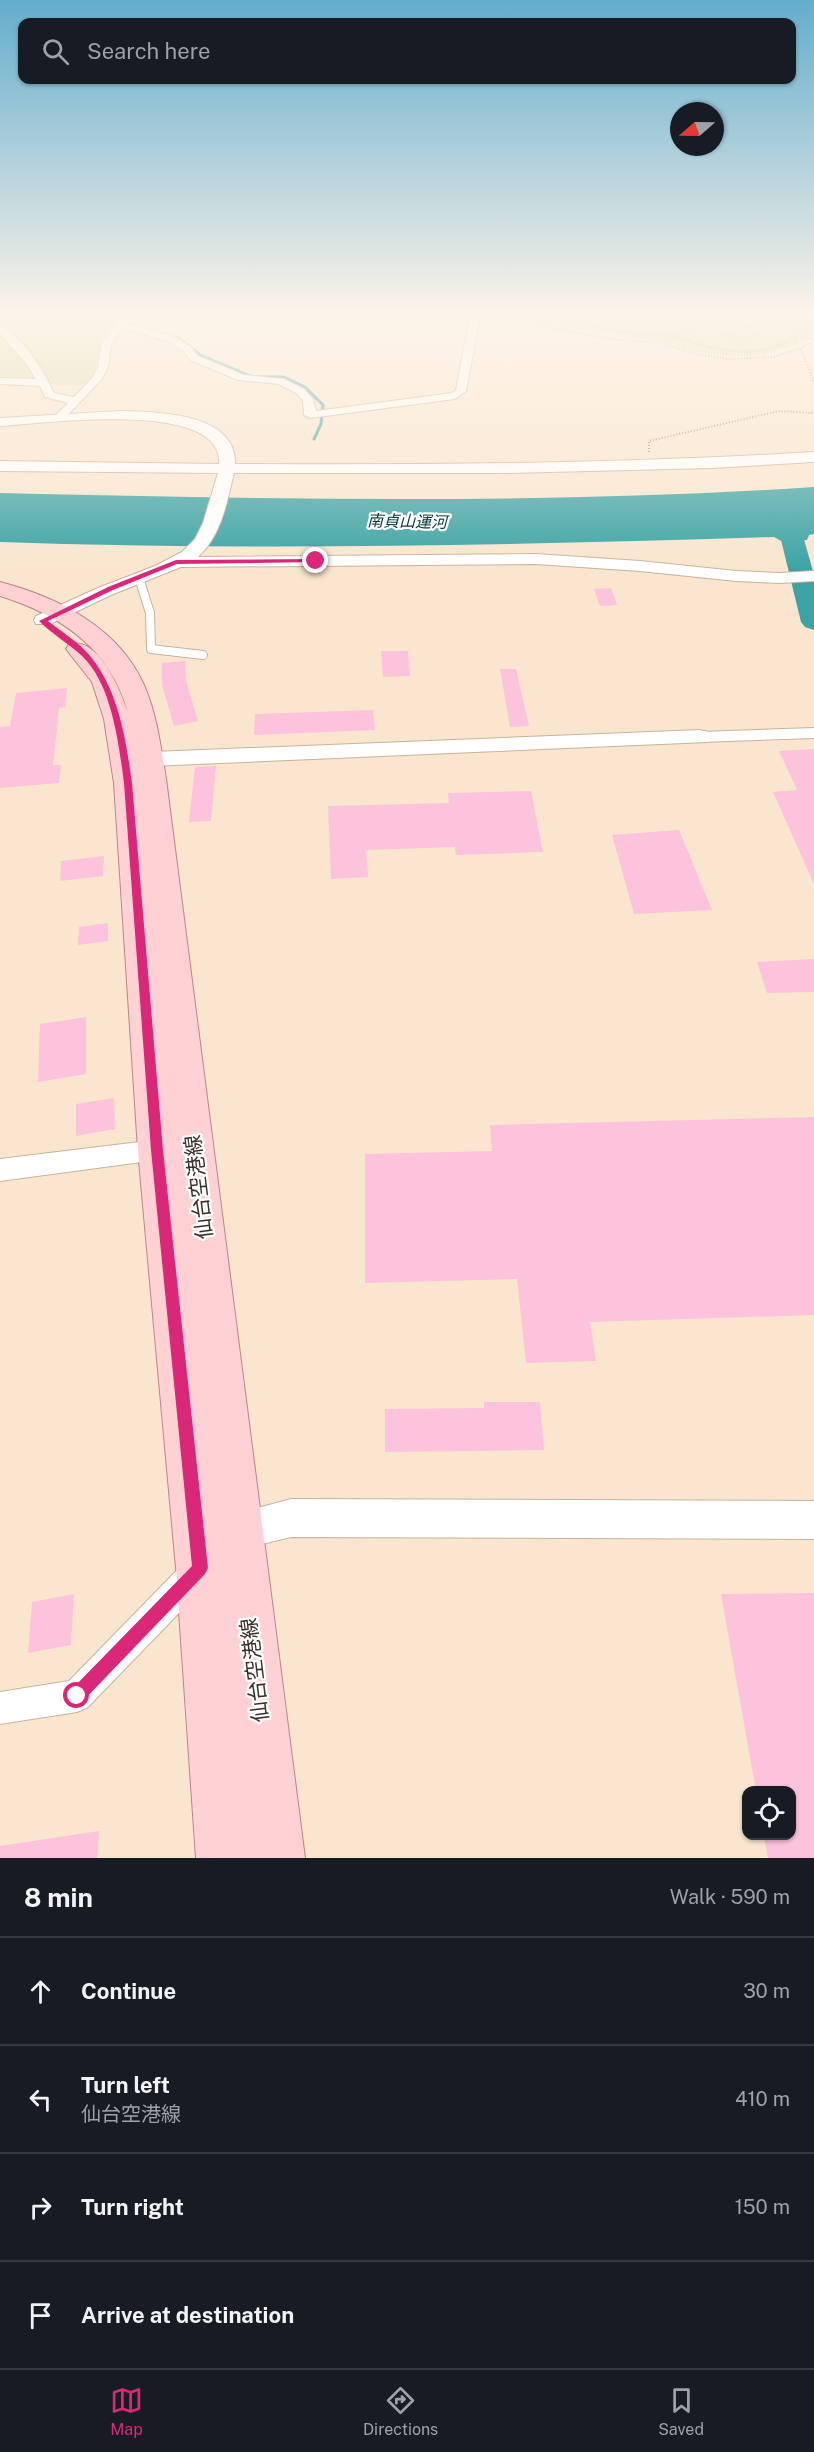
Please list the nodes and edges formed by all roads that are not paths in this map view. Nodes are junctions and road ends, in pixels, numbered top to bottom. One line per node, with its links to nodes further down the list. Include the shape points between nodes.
1 (60, 399): 4 (street)
2 (308, 399): 3 (street, via 310,415)
3 (434, 399)
4 (74, 400): 5 (street)
5 (58, 419): 6 (street); 9 (street, via 144,416 187,421 217,435 227,452)
6 (0, 422)
7 (814, 457): 9 (street, via 574,469)
8 (0, 466): 9 (street)
9 (227, 467): 10 (street, via 210,526 202,541)
10 (182, 559): 11 (street, via 536,559 780,578); 12 (street)
11 (814, 576)
12 (139, 579): 15 (street); 16 (lane, via 149,601 152,649)
13 (0, 589): 15 (main road, 仙台空港線, via 35,601)
14 (0, 603): 15 (main road, 仙台空港線)
15 (51, 617): 19 (main road, 仙台空港線, via 104,681)
16 (203, 655)
17 (814, 733): 18 (street)
18 (700, 737): 19 (street)
19 (137, 759): 20 (main road, 仙台空港線)
20 (175, 1147): 21 (street); 23 (main road, 仙台空港線); 24 (main road, 仙台空港線)
21 (0, 1170)
22 (814, 1520): 23 (street, via 291,1518)
23 (239, 1532): 24 (street); 27 (main road, 仙台空港線)
24 (200, 1568): 25 (street, via 77,1696); 26 (main road, 仙台空港線)
25 (0, 1708)
26 (224, 1858)
27 (277, 1858)

